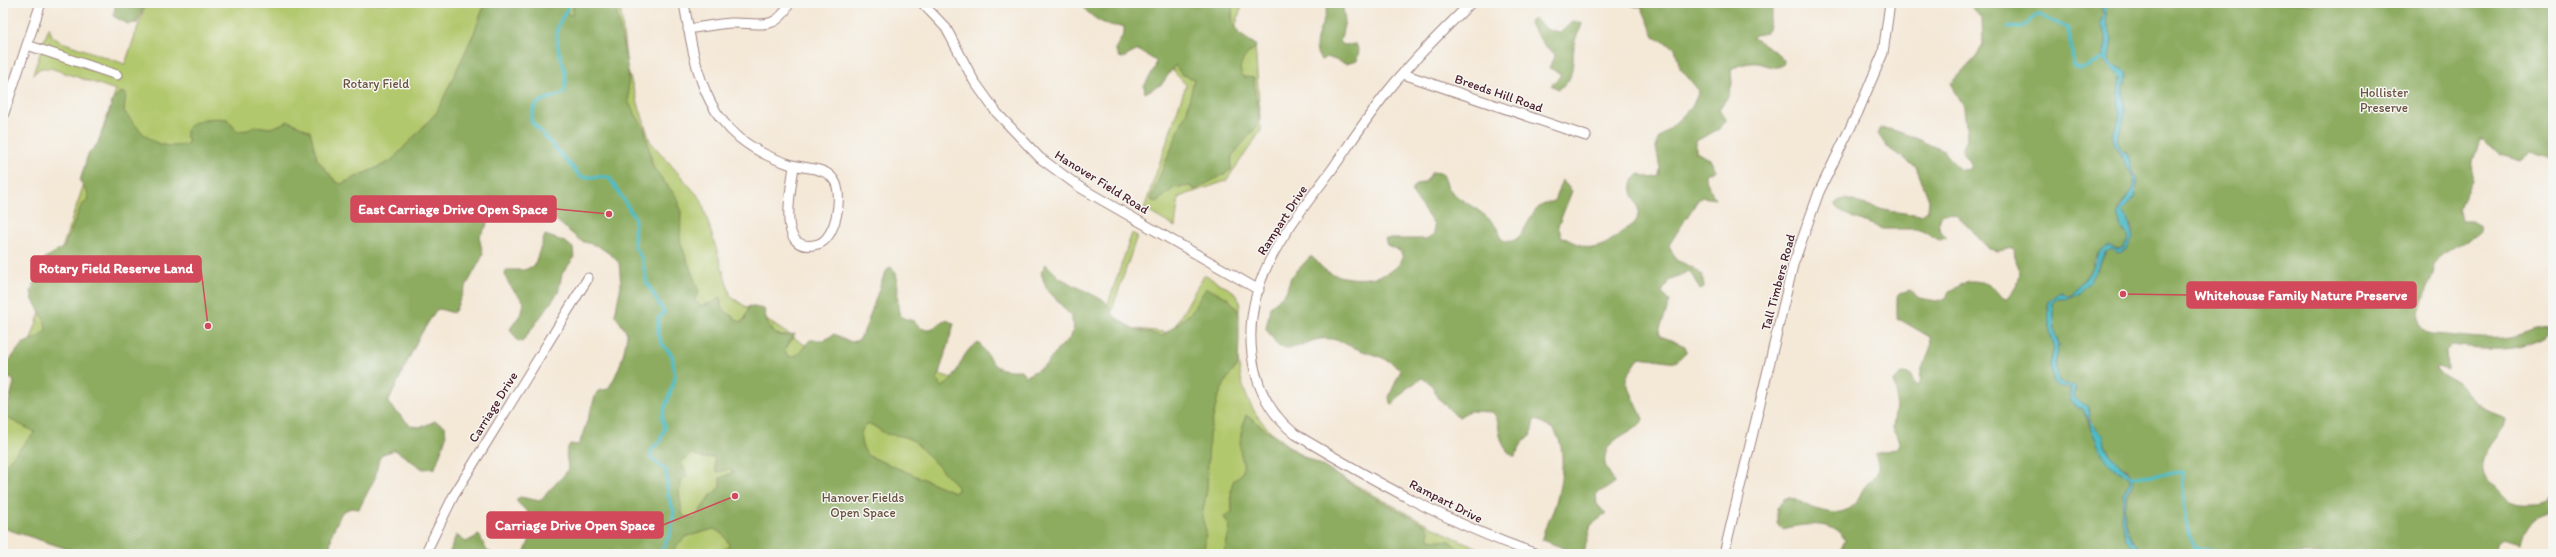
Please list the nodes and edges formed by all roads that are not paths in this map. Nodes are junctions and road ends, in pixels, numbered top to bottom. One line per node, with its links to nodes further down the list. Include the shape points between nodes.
1 (41, 3): 8 (street)
2 (684, 3): 7 (street)
3 (789, 3): 7 (street, via 780,16 768,24 730,24)
4 (922, 3): 15 (street, Hanover Field Road, via 946,28 974,81 997,113 1040,158 1081,188)
5 (1471, 3): 9 (street, Rampart Drive)
6 (1890, 3): 18 (street, Tall Timbers Road, via 1883,53 1819,192 1793,265)
7 (688, 29): 13 (street, via 698,78 713,108 724,123 764,154)
8 (27, 45): 10 (street); 11 (street)
9 (1403, 74): 12 (street, Breeds Hill Road); 15 (street, Rampart Drive, via 1288,230 1267,267)
10 (117, 75)
11 (3, 116)
12 (1586, 136)
13 (794, 166): 13 (street, via 824,171 837,186 833,231 826,241 816,245 796,240 788,228)
14 (588, 278): 16 (street, Carriage Drive, via 454,495)
15 (1259, 290): 17 (street, Rampart Drive, via 1250,341 1253,366 1264,396 1287,427 1317,447 1456,522)
16 (425, 554)
17 (1537, 554)
18 (1724, 554)

